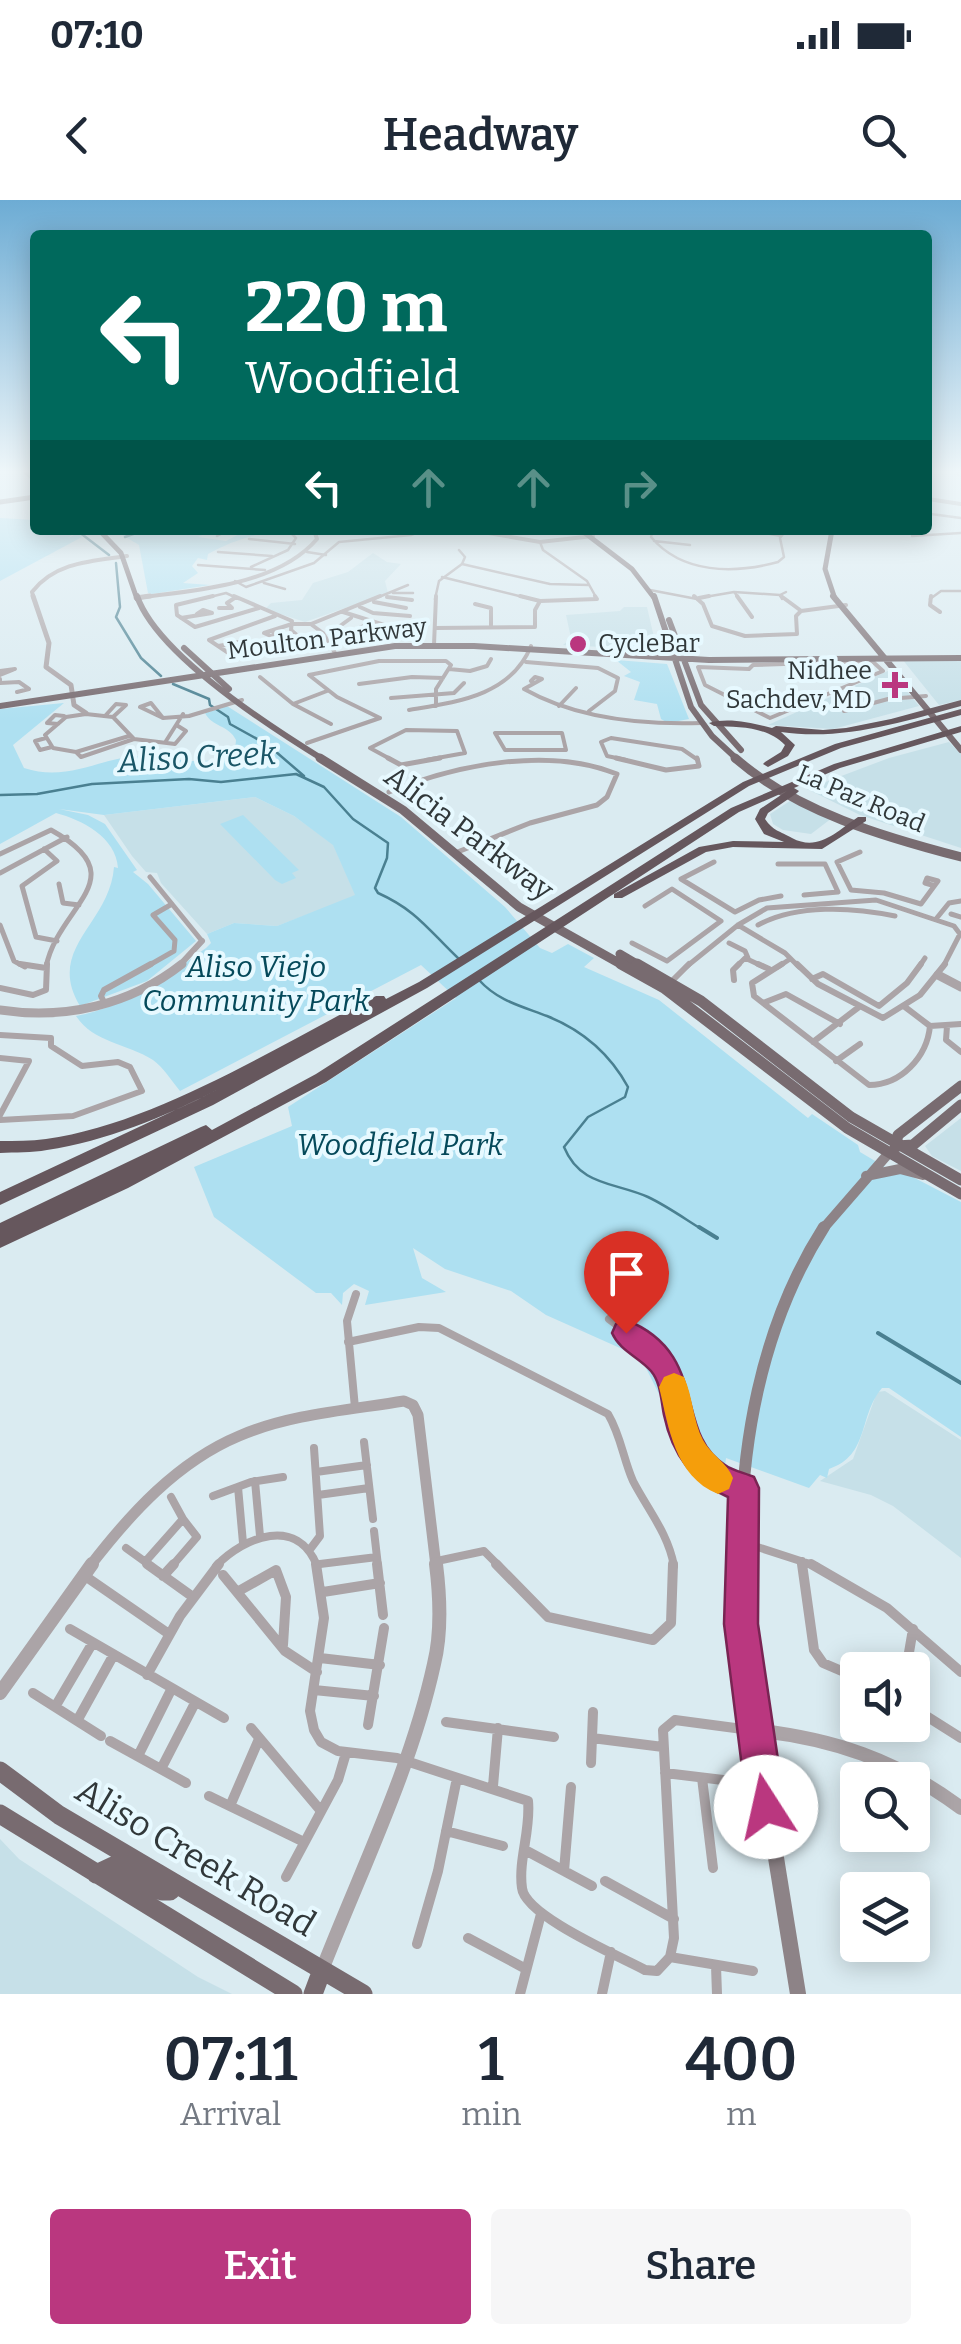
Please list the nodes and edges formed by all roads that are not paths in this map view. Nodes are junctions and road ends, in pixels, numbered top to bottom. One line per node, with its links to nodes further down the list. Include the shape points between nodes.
1 (256, 555): 11 (street)
2 (302, 555): 17 (street)
3 (327, 555): 21 (street)
4 (464, 555): 13 (street)
5 (550, 555): 22 (street)
6 (612, 555): 27 (main road, La Paz Road)
7 (677, 555): 8 (street, via 695,565 772,564)
8 (784, 555)
9 (834, 555): 40 (main road, via 832,574)
10 (132, 556): 34 (main road, Alicia Parkway); 91 (street, via 64,569 33,590 49,642 46,667 66,680)
11 (274, 556): 15 (street)
12 (505, 562): 16 (street)
13 (462, 564): 16 (street); 18 (street)
14 (198, 565): 15 (street)
15 (251, 567): 17 (street)
16 (493, 568): 22 (street, via 550,584)
17 (265, 570): 20 (street)
18 (442, 577): 37 (street); 60 (street)
19 (140, 578): 34 (main road, Alicia Parkway)
20 (235, 581): 21 (street, via 246,587); 25 (street)
21 (263, 583): 24 (street)
22 (590, 585): 37 (street, via 596,600)
23 (408, 586): 26 (street)
24 (285, 589)
25 (200, 590): 32 (street); 34 (street)
26 (394, 590): 30 (street); 31 (street)
27 (653, 590): 35 (street); 72 (main road, La Paz Road)
28 (961, 591): 47 (street, via 930,596)
29 (734, 592): 35 (street); 45 (street, via 783,593 784,602); 53 (street)
30 (413, 594)
31 (386, 596): 36 (street); 38 (street)
32 (206, 597): 33 (street); 51 (street, via 176,605)
33 (237, 597): 42 (street, via 228,603 232,608); 43 (street)
34 (140, 598): 79 (main road, Alicia Parkway, via 152,628)
35 (698, 598): 63 (street, via 709,624)
36 (412, 600)
37 (540, 600): 58 (street, via 535,627)
38 (373, 602): 41 (street); 44 (street)
39 (475, 604): 58 (street, via 491,608)
40 (843, 605): 45 (street); 70 (main road)
41 (358, 606): 46 (street); 50 (street)
42 (218, 608)
43 (258, 608): 49 (street); 51 (street, via 229,620 188,625)
44 (406, 608)
45 (801, 611): 63 (street, via 797,634)
46 (342, 612): 52 (street); 56 (street)
47 (940, 612)
48 (197, 614): 51 (street)
49 (276, 616): 55 (street); 67 (street, via 210,638)
50 (410, 616)
51 (180, 618)
52 (352, 618): 54 (street); 57 (street)
53 (752, 618)
54 (372, 622): 59 (street); 62 (street)
55 (292, 624): 56 (street); 61 (street); 67 (street, via 306,645 228,652)
56 (311, 624): 69 (street)
57 (340, 626)
58 (491, 626): 60 (street)
59 (363, 628)
60 (436, 628): 66 (street)
61 (274, 630)
62 (406, 630)
63 (724, 632): 64 (street)
64 (716, 636)
65 (230, 643): 67 (street)
66 (435, 643): 68 (main road, Moulton Parkway); 69 (main road, Moulton Parkway)
67 (216, 646)
68 (530, 648): 72 (main road, Moulton Parkway); 72 (main road, Moulton Parkway); 75 (street)
69 (334, 651): 79 (main road, Moulton Parkway)
70 (885, 653): 71 (main road, Moulton Parkway); 74 (main road, Moulton Parkway); 76 (main road, Moulton Parkway); 92 (main road)
71 (961, 656)
72 (677, 657): 76 (main road, Moulton Parkway); 80 (main road, La Paz Road); 111 (main road, La Paz Road, via 685,694)
73 (490, 658): 78 (street, via 478,670)
74 (834, 659): 76 (main road, Moulton Parkway); 77 (street, via 874,662 882,672 769,718 705,685)
75 (526, 662): 97 (street, via 478,698); 102 (street, via 607,670 620,679 616,692)
76 (745, 662): 77 (street)
77 (699, 668): 80 (street)
78 (449, 669): 83 (street); 88 (street, via 449,662 379,661 309,675)
79 (208, 671): 91 (main road, Moulton Parkway); 94 (main road, Alicia Parkway)
80 (687, 671): 111 (main road, La Paz Road)
81 (0, 677): 89 (street, via 22,685)
82 (260, 677): 96 (street)
83 (443, 678): 86 (street); 90 (street)
84 (531, 682): 98 (street, via 524,689)
85 (464, 683): 90 (street, via 454,693)
86 (359, 684)
87 (576, 688): 98 (street)
88 (328, 691): 96 (street); 118 (street, via 380,718)
89 (16, 693)
90 (434, 694): 93 (street); 97 (street)
91 (74, 697): 95 (main road, Moulton Parkway); 103 (street)
92 (923, 697): 101 (street); 115 (main road); 120 (main road)
93 (391, 698)
94 (238, 702): 104 (street); 118 (main road, Alicia Parkway)
95 (0, 704)
96 (293, 704): 113 (street)
97 (436, 706): 100 (street)
98 (558, 706): 102 (street)
99 (960, 707): 110 (highway)
100 (410, 710)
101 (844, 711)
102 (588, 712): 111 (street, via 656,726)
103 (86, 714): 105 (street); 106 (street)
104 (183, 714): 109 (street); 116 (street, via 178,726 186,730 176,744)
105 (105, 716): 107 (street); 107 (street, via 116,704 126,705)
106 (66, 717): 112 (street); 112 (street, via 47,722)
107 (114, 717): 116 (street)
108 (164, 718): 109 (street)
109 (172, 718): 114 (street)
110 (914, 720): 111 (highway, via 825,734); 124 (highway)
111 (708, 723): 124 (highway, via 781,735 790,748); 133 (main road, La Paz Road, via 756,771)
112 (58, 724): 117 (street)
113 (331, 724)
114 (163, 728)
115 (959, 736): 131 (highway, via 928,741)
116 (132, 737): 119 (street, via 76,752)
117 (47, 738): 119 (street); 119 (street, via 35,741 40,750)
118 (304, 744): 128 (main road, Alicia Parkway); 130 (main road, Alicia Parkway)
119 (52, 746)
120 (961, 750)
121 (523, 751): 121 (street, via 503,748 495,733 566,735 565,752); 125 (street)
122 (452, 757): 122 (street, via 398,765 370,746 406,730 454,730 466,751); 126 (street)
123 (625, 759): 123 (street, via 604,755 602,740 682,749 699,766 668,769); 127 (street)
124 (782, 761): 129 (highway); 129 (highway)
125 (522, 764): 126 (street); 127 (street)
126 (462, 769): 130 (street)
127 (616, 772): 136 (street, via 597,805)
128 (352, 777): 130 (main road); 132 (main road, Alicia Parkway)
129 (742, 782): 186 (highway)
130 (388, 792): 132 (main road); 136 (main road, Alicia Parkway)
131 (770, 799): 133 (highway, via 760,822 789,841 821,840); 146 (highway); 168 (highway, via 692,836)
132 (404, 810): 136 (main road, Alicia Parkway)
133 (856, 820): 139 (main road, La Paz Road); 146 (highway, via 822,846 703,849)
134 (67, 837): 135 (street); 138 (street, via 49,830); 156 (street, via 92,864)
135 (44, 849): 142 (street); 172 (street, via 56,862 22,886 36,937)
136 (458, 852): 188 (main road, Alicia Parkway, via 522,905)
137 (860, 852): 150 (street, via 837,862 852,890)
138 (0, 854)
139 (961, 854)
140 (714, 862): 151 (street, via 681,878 735,912)
141 (778, 864): 147 (street, via 824,864 838,892)
142 (0, 873)
143 (150, 877): 155 (street)
144 (59, 884): 156 (street, via 63,904)
145 (932, 885): 150 (street, via 924,904)
146 (628, 890): 168 (highway)
147 (821, 894): 148 (street); 154 (street)
148 (804, 895)
149 (781, 896): 151 (street)
150 (890, 899): 152 (street); 165 (street)
151 (760, 900): 159 (street)
152 (853, 900): 154 (street); 160 (street)
153 (961, 901): 161 (street, via 952,901)
154 (826, 902): 157 (street)
155 (172, 904): 173 (street); 194 (street, via 153,915 175,940 174,950 104,990)
156 (79, 905): 172 (street)
157 (791, 905): 159 (street); 162 (street)
158 (645, 906): 171 (street, via 672,889 720,917)
159 (767, 908): 166 (street)
160 (858, 910): 162 (street); 163 (street)
161 (950, 911): 164 (street); 165 (street)
162 (796, 914): 169 (street)
163 (895, 916)
164 (961, 917)
165 (938, 920): 170 (street)
166 (738, 924): 174 (street); 180 (street)
167 (0, 925): 181 (street, via 14,960)
168 (559, 925): 192 (highway)
169 (758, 925)
170 (959, 929): 176 (street)
171 (701, 935): 174 (street); 175 (street, via 668,961)
172 (57, 941): 181 (street)
173 (202, 941): 194 (street, via 148,985)
174 (713, 942): 188 (street)
175 (632, 943)
176 (959, 943): 183 (street)
177 (729, 944): 178 (street)
178 (748, 958): 182 (street); 184 (street, via 734,967)
179 (925, 958): 187 (street)
180 (792, 959): 182 (street); 185 (street)
181 (46, 968): 190 (street, via 46,990 33,995)
182 (770, 969): 193 (street, via 750,989)
183 (938, 975): 189 (street); 191 (street)
184 (734, 980)
185 (812, 980): 187 (street, via 823,974 877,1006); 196 (street)
186 (420, 983): 211 (highway, via 155,1112 74,1141); 217 (highway, via 208,1101)
187 (907, 983): 191 (street)
188 (668, 984): 212 (main road, Alicia Parkway, via 802,1095)
189 (961, 987)
190 (0, 988)
191 (923, 992): 195 (street)
192 (444, 1001): 218 (highway, via 247,1110); 219 (highway, via 237,1126)
193 (763, 1003): 198 (street, via 786,994); 203 (street)
194 (105, 1004): 197 (street, via 53,1015)
195 (904, 1006): 196 (street, via 883,1018); 200 (street)
196 (859, 1008): 198 (street)
197 (0, 1010)
198 (840, 1024): 203 (street)
199 (961, 1024): 201 (street)
200 (930, 1026): 201 (street); 207 (street, via 921,1057 884,1086)
201 (947, 1026): 205 (street, via 946,1040)
202 (0, 1035): 210 (street, via 51,1038 51,1046 82,1066 120,1062 142,1091 36,1123)
203 (813, 1042): 207 (street)
204 (860, 1044): 207 (street)
205 (961, 1052)
206 (0, 1058): 210 (street, via 30,1061)
207 (836, 1061)
208 (961, 1086): 212 (main road, via 898,1135)
209 (961, 1105): 212 (main road, via 913,1145)
210 (0, 1118)
211 (0, 1148)
212 (892, 1150): 213 (main road, Alicia Parkway); 214 (main road); 215 (main road, Alicia Parkway)
213 (924, 1175): 214 (main road, via 899,1169); 216 (main road, Alicia Parkway)
214 (866, 1176): 231 (main road, via 817,1238 770,1344)
215 (961, 1180)
216 (961, 1194)
217 (0, 1199)
218 (0, 1230)
219 (0, 1241)
220 (356, 1294): 222 (street)
221 (609, 1320): 231 (street, via 661,1362 698,1460 713,1476)
222 (348, 1342): 224 (street); 244 (street, via 439,1328 608,1414 673,1556 671,1623 653,1640 548,1617 484,1551)
223 (413, 1405): 224 (street); 244 (street)
224 (355, 1410): 249 (street, via 279,1424 205,1452 124,1526)
225 (364, 1442): 227 (street)
226 (314, 1448): 228 (street)
227 (367, 1465): 228 (street); 233 (street)
228 (316, 1472): 235 (street)
229 (282, 1477): 230 (street)
230 (254, 1482): 232 (street); 238 (street)
231 (744, 1483): 240 (main road)
232 (238, 1487): 234 (street); 239 (street)
233 (369, 1488): 235 (street); 243 (street)
234 (213, 1496)
235 (318, 1496): 242 (street, via 320,1536)
236 (171, 1497): 237 (street)
237 (184, 1520): 246 (street); 250 (street, via 197,1537)
238 (260, 1536): 239 (street); 242 (street, via 290,1536)
239 (243, 1542): 254 (street)
240 (740, 1542): 245 (street); 285 (main road)
241 (126, 1548): 246 (street)
242 (311, 1548): 247 (street)
243 (377, 1557): 247 (street); 251 (street)
244 (437, 1560): 293 (street, via 435,1662)
245 (802, 1561): 257 (street, via 850,1580); 266 (street, via 814,1650)
246 (144, 1562): 250 (street)
247 (320, 1564): 253 (street)
248 (223, 1575): 252 (street)
249 (85, 1576): 259 (street); 272 (street)
250 (163, 1576): 254 (street)
251 (380, 1583): 253 (street); 255 (street)
252 (238, 1592): 261 (street); 261 (street, via 276,1570 286,1597)
253 (323, 1592): 264 (street)
254 (193, 1597): 259 (street)
255 (383, 1614)
256 (384, 1628): 265 (street)
257 (913, 1628): 262 (street); 268 (street)
258 (70, 1630): 260 (street)
259 (169, 1634): 269 (street)
260 (92, 1644): 263 (street); 276 (street)
261 (282, 1644): 267 (street)
262 (909, 1652)
263 (113, 1656): 269 (street); 280 (street)
264 (320, 1658): 265 (street); 267 (street)
265 (380, 1665): 274 (street)
266 (840, 1670)
267 (318, 1672): 271 (street)
268 (961, 1672)
269 (147, 1675): 270 (street)
270 (172, 1690): 275 (street); 292 (street)
271 (314, 1690): 274 (street); 291 (street, via 309,1708 316,1736)
272 (0, 1693)
273 (33, 1693): 276 (street)
274 (374, 1696): 282 (street)
275 (195, 1703): 278 (street); 295 (street)
276 (55, 1707): 280 (street)
277 (592, 1712): 287 (street)
278 (224, 1718)
279 (930, 1718): 288 (street)
280 (77, 1721): 292 (street)
281 (446, 1722): 284 (street)
282 (368, 1725)
283 (251, 1728): 289 (street)
284 (498, 1728): 286 (street); 302 (street)
285 (753, 1730): 290 (street, via 675,1720 663,1730); 306 (street, via 865,1749); 334 (main road)
286 (554, 1737)
287 (592, 1738): 290 (street); 294 (street)
288 (961, 1738)
289 (259, 1739): 305 (street); 307 (street)
290 (663, 1748): 297 (street)
291 (346, 1753): 293 (street); 307 (street)
292 (138, 1756): 295 (street)
293 (404, 1760): 298 (street); 326 (street)
294 (591, 1763)
295 (161, 1769): 301 (street)
296 (0, 1771): 317 (main road, Aliso Creek Road)
297 (665, 1774): 299 (street); 319 (street)
298 (457, 1778): 302 (street); 309 (street)
299 (702, 1778): 300 (street); 313 (street)
300 (723, 1780)
301 (186, 1783)
302 (493, 1786): 312 (street, via 528,1801)
303 (572, 1786): 314 (street)
304 (209, 1796): 305 (street)
305 (230, 1806): 310 (street)
306 (961, 1808)
307 (321, 1812): 310 (street)
308 (0, 1814): 315 (main road, Aliso Creek Road)
309 (446, 1831): 311 (street); 321 (street)
310 (304, 1842): 316 (street)
311 (503, 1846)
312 (525, 1850): 314 (street); 318 (street, via 524,1898)
313 (712, 1868)
314 (564, 1870): 319 (street)
315 (96, 1874): 317 (main road, via 113,1866 162,1890); 328 (main road, Aliso Creek Road)
316 (286, 1877)
317 (176, 1885): 326 (main road, Aliso Creek Road)
318 (541, 1914): 322 (street); 325 (street)
319 (674, 1919): 323 (street)
320 (468, 1938): 325 (street)
321 (417, 1944)
322 (611, 1952): 323 (street, via 657,1972); 332 (street)
323 (670, 1957): 324 (street)
324 (716, 1966): 327 (street); 333 (street)
325 (526, 1968): 331 (street)
326 (322, 1970): 329 (main road); 330 (main road, Aliso Creek Road)
327 (753, 1971)
328 (294, 1994)
329 (313, 1994)
330 (363, 1994)
331 (520, 1994)
332 (602, 1994)
333 (717, 1994)
334 (798, 1994)

